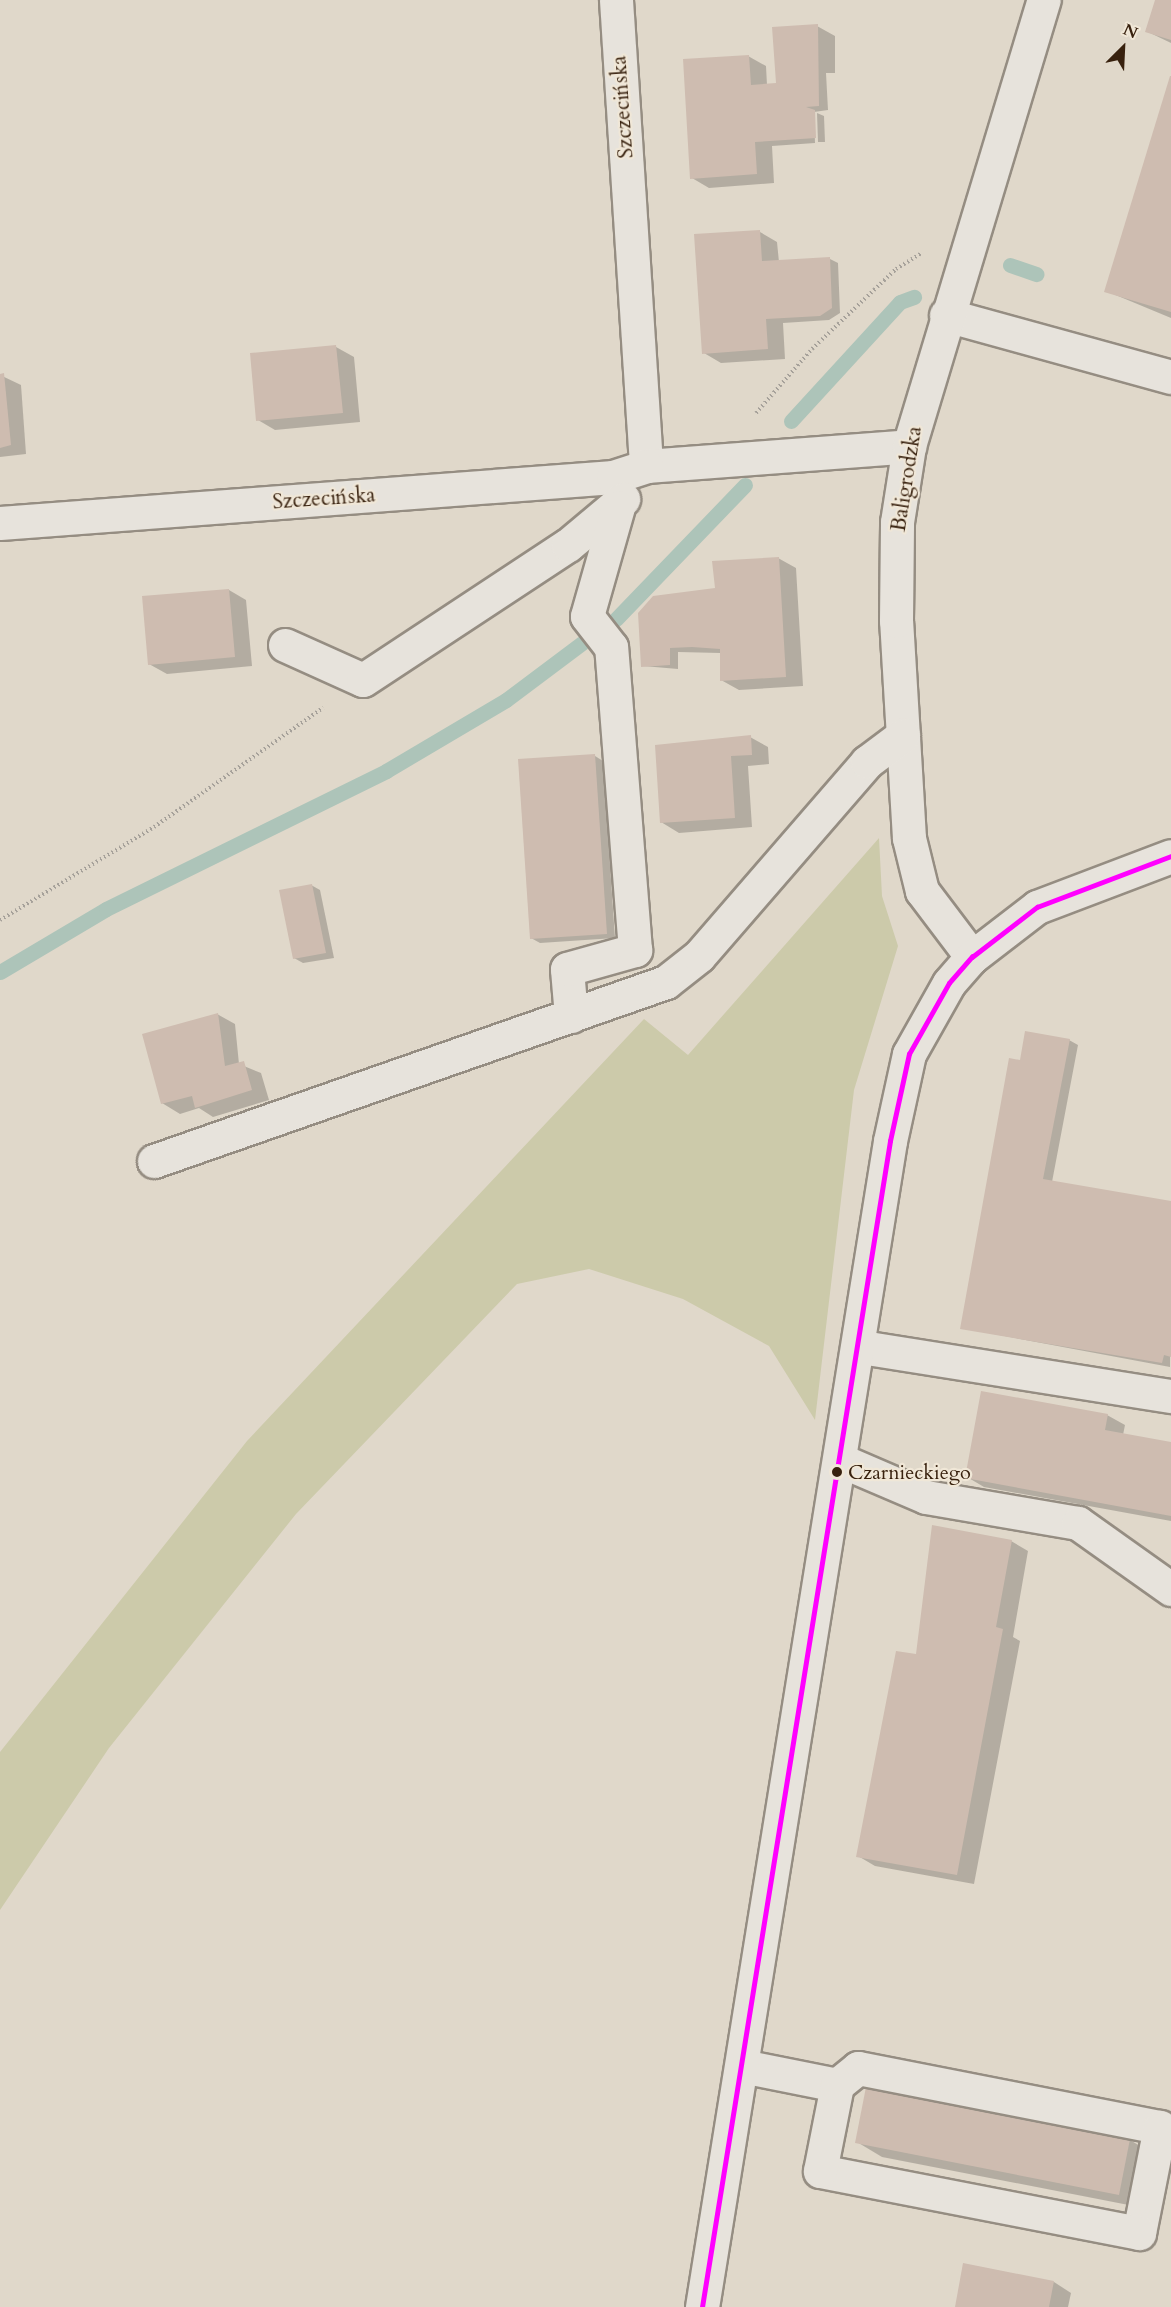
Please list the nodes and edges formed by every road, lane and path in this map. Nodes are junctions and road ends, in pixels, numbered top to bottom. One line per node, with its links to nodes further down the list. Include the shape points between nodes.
1 (616, 0): 8 (street, Szczecińska)
2 (1044, 0): 3 (street, Baligrodzka)
3 (968, 246): 4 (street, Baligrodzka); 7 (path, via 915,254 896,269 812,349 742,428)
4 (946, 315): 5 (street); 6 (street, Baligrodzka)
5 (1171, 377)
6 (909, 446): 7 (street, Szczecińska); 13 (street, Baligrodzka, via 897,522)
7 (735, 459): 8 (street, Szczecińska)
8 (646, 466): 9 (street); 10 (street, Szczecińska, via 613,477)
9 (618, 507): 12 (street); 17 (street, via 587,616 611,647 635,950 567,969)
10 (0, 523)
11 (285, 645): 12 (street)
12 (363, 680): 15 (path, via 154,827)
13 (903, 735): 16 (street, Baligrodzka, via 909,838 922,891); 17 (street, via 867,762 699,956 666,982)
14 (1171, 856): 16 (street, via 1037,907)
15 (0, 920)
16 (972, 957): 19 (street, via 949,983 909,1054 890,1142)
17 (571, 1016): 18 (street)
18 (154, 1161)
19 (861, 1347): 20 (street); 21 (street)
20 (1171, 1396)
21 (842, 1461): 22 (street, via 926,1497 1078,1523); 23 (street)
22 (1171, 1589)
23 (742, 2066): 24 (street); 25 (street)
24 (837, 2085): 24 (street, via 858,2067 1160,2127 1139,2233 820,2171)
25 (702, 2307)

